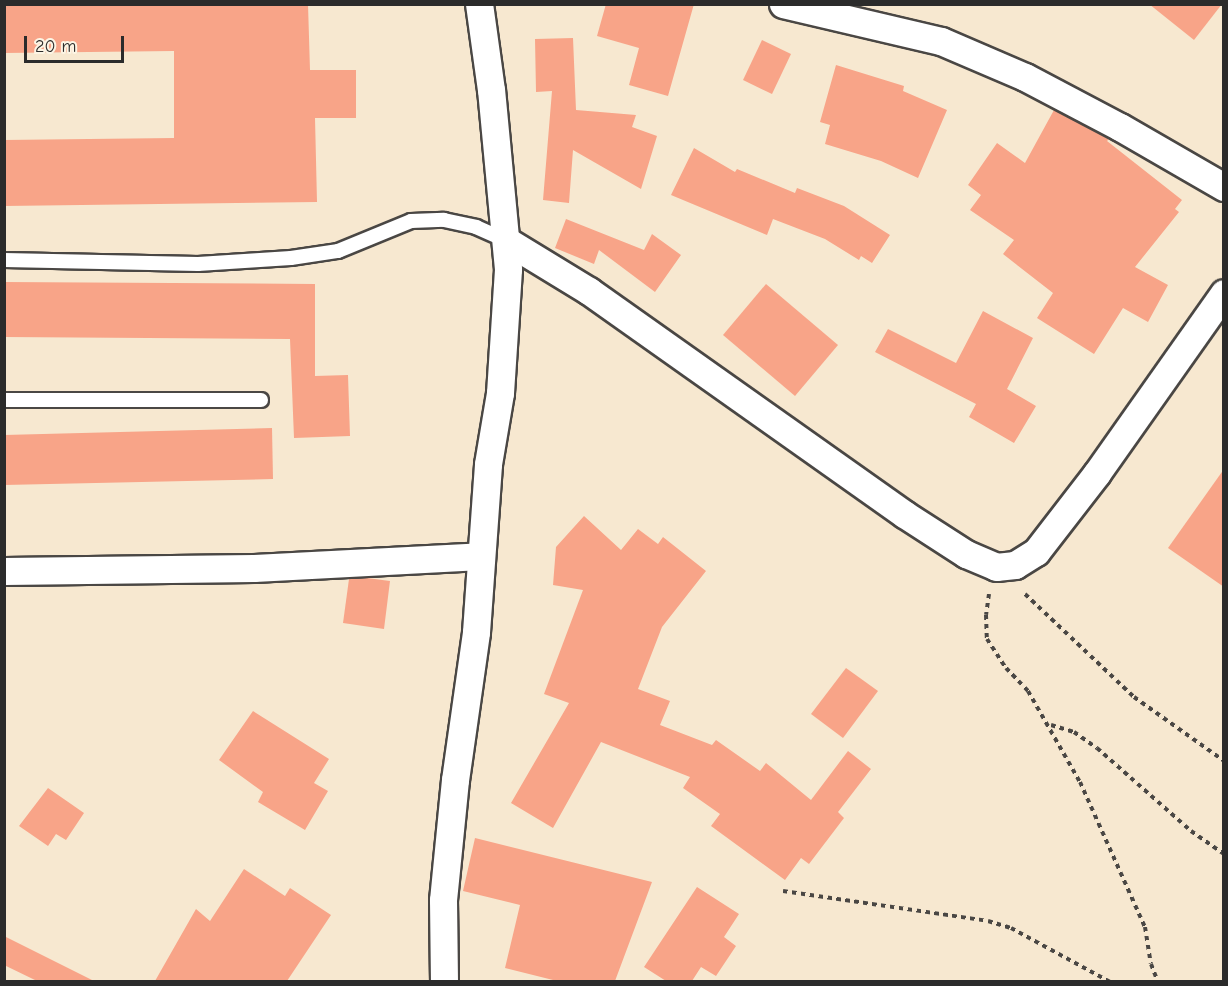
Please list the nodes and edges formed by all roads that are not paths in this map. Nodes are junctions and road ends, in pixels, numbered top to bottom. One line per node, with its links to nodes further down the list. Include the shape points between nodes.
1 (479, 4): 4 (street)
2 (783, 4): 3 (street, via 941,41 1025,77)
3 (1224, 187)
4 (507, 241): 5 (lane, via 476,226 444,220 411,221 338,251 291,258 198,264); 6 (street, via 589,291 904,514 966,554 996,567 1015,565 1036,552); 9 (street, via 500,393 488,464)
5 (4, 260)
6 (1224, 293)
7 (4, 400): 8 (lane)
8 (261, 400)
9 (481, 556): 10 (street, via 254,568); 11 (street, via 476,632 443,900)
10 (4, 571)
11 (444, 981)

